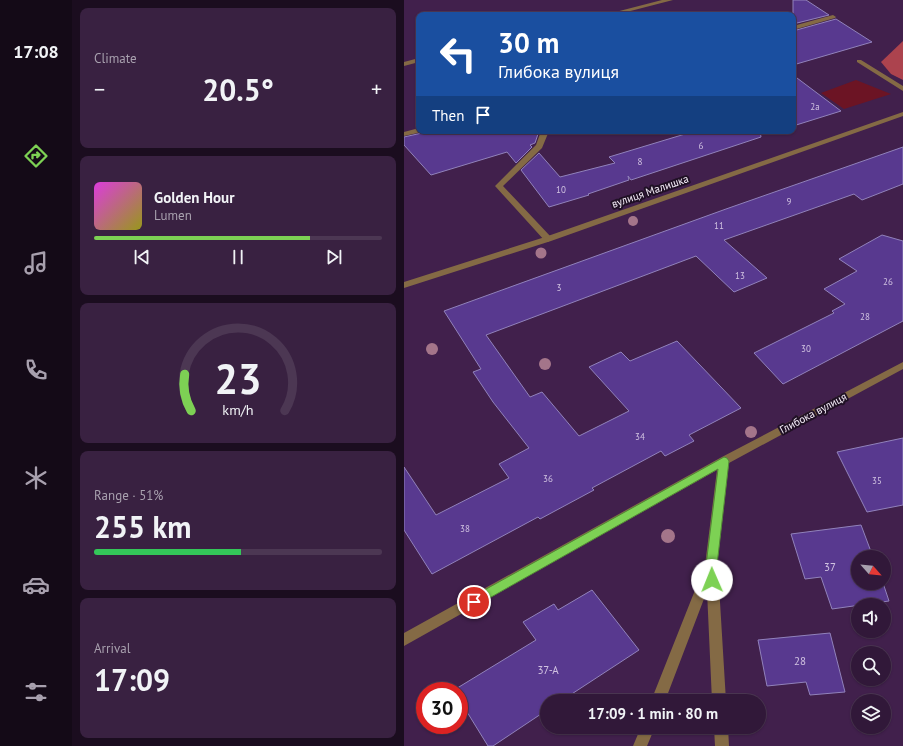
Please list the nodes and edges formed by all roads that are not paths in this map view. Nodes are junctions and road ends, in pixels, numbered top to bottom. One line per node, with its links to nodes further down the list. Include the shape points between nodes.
1 (670, 0): 2 (street)
2 (620, 12)
3 (833, 17): 4 (street)
4 (796, 27)
5 (416, 61): 7 (street)
6 (859, 61): 8 (street)
7 (404, 64)
8 (903, 89)
9 (903, 114): 13 (street, вулиця Малишка)
10 (416, 131): 11 (street)
11 (404, 134)
12 (544, 134): 13 (street, via 539,146 499,186)
13 (548, 239): 14 (street, вулиця Малишка)
14 (404, 285)
15 (903, 365): 16 (street, Глибока вулиця)
16 (724, 461): 17 (street); 18 (street, Глибока вулиця)
17 (711, 565): 19 (street); 20 (street)
18 (404, 640)
19 (661, 694)
20 (719, 694)
21 (645, 734): 23 (street)
22 (721, 734): 24 (street)
23 (640, 746)
24 (722, 746)

